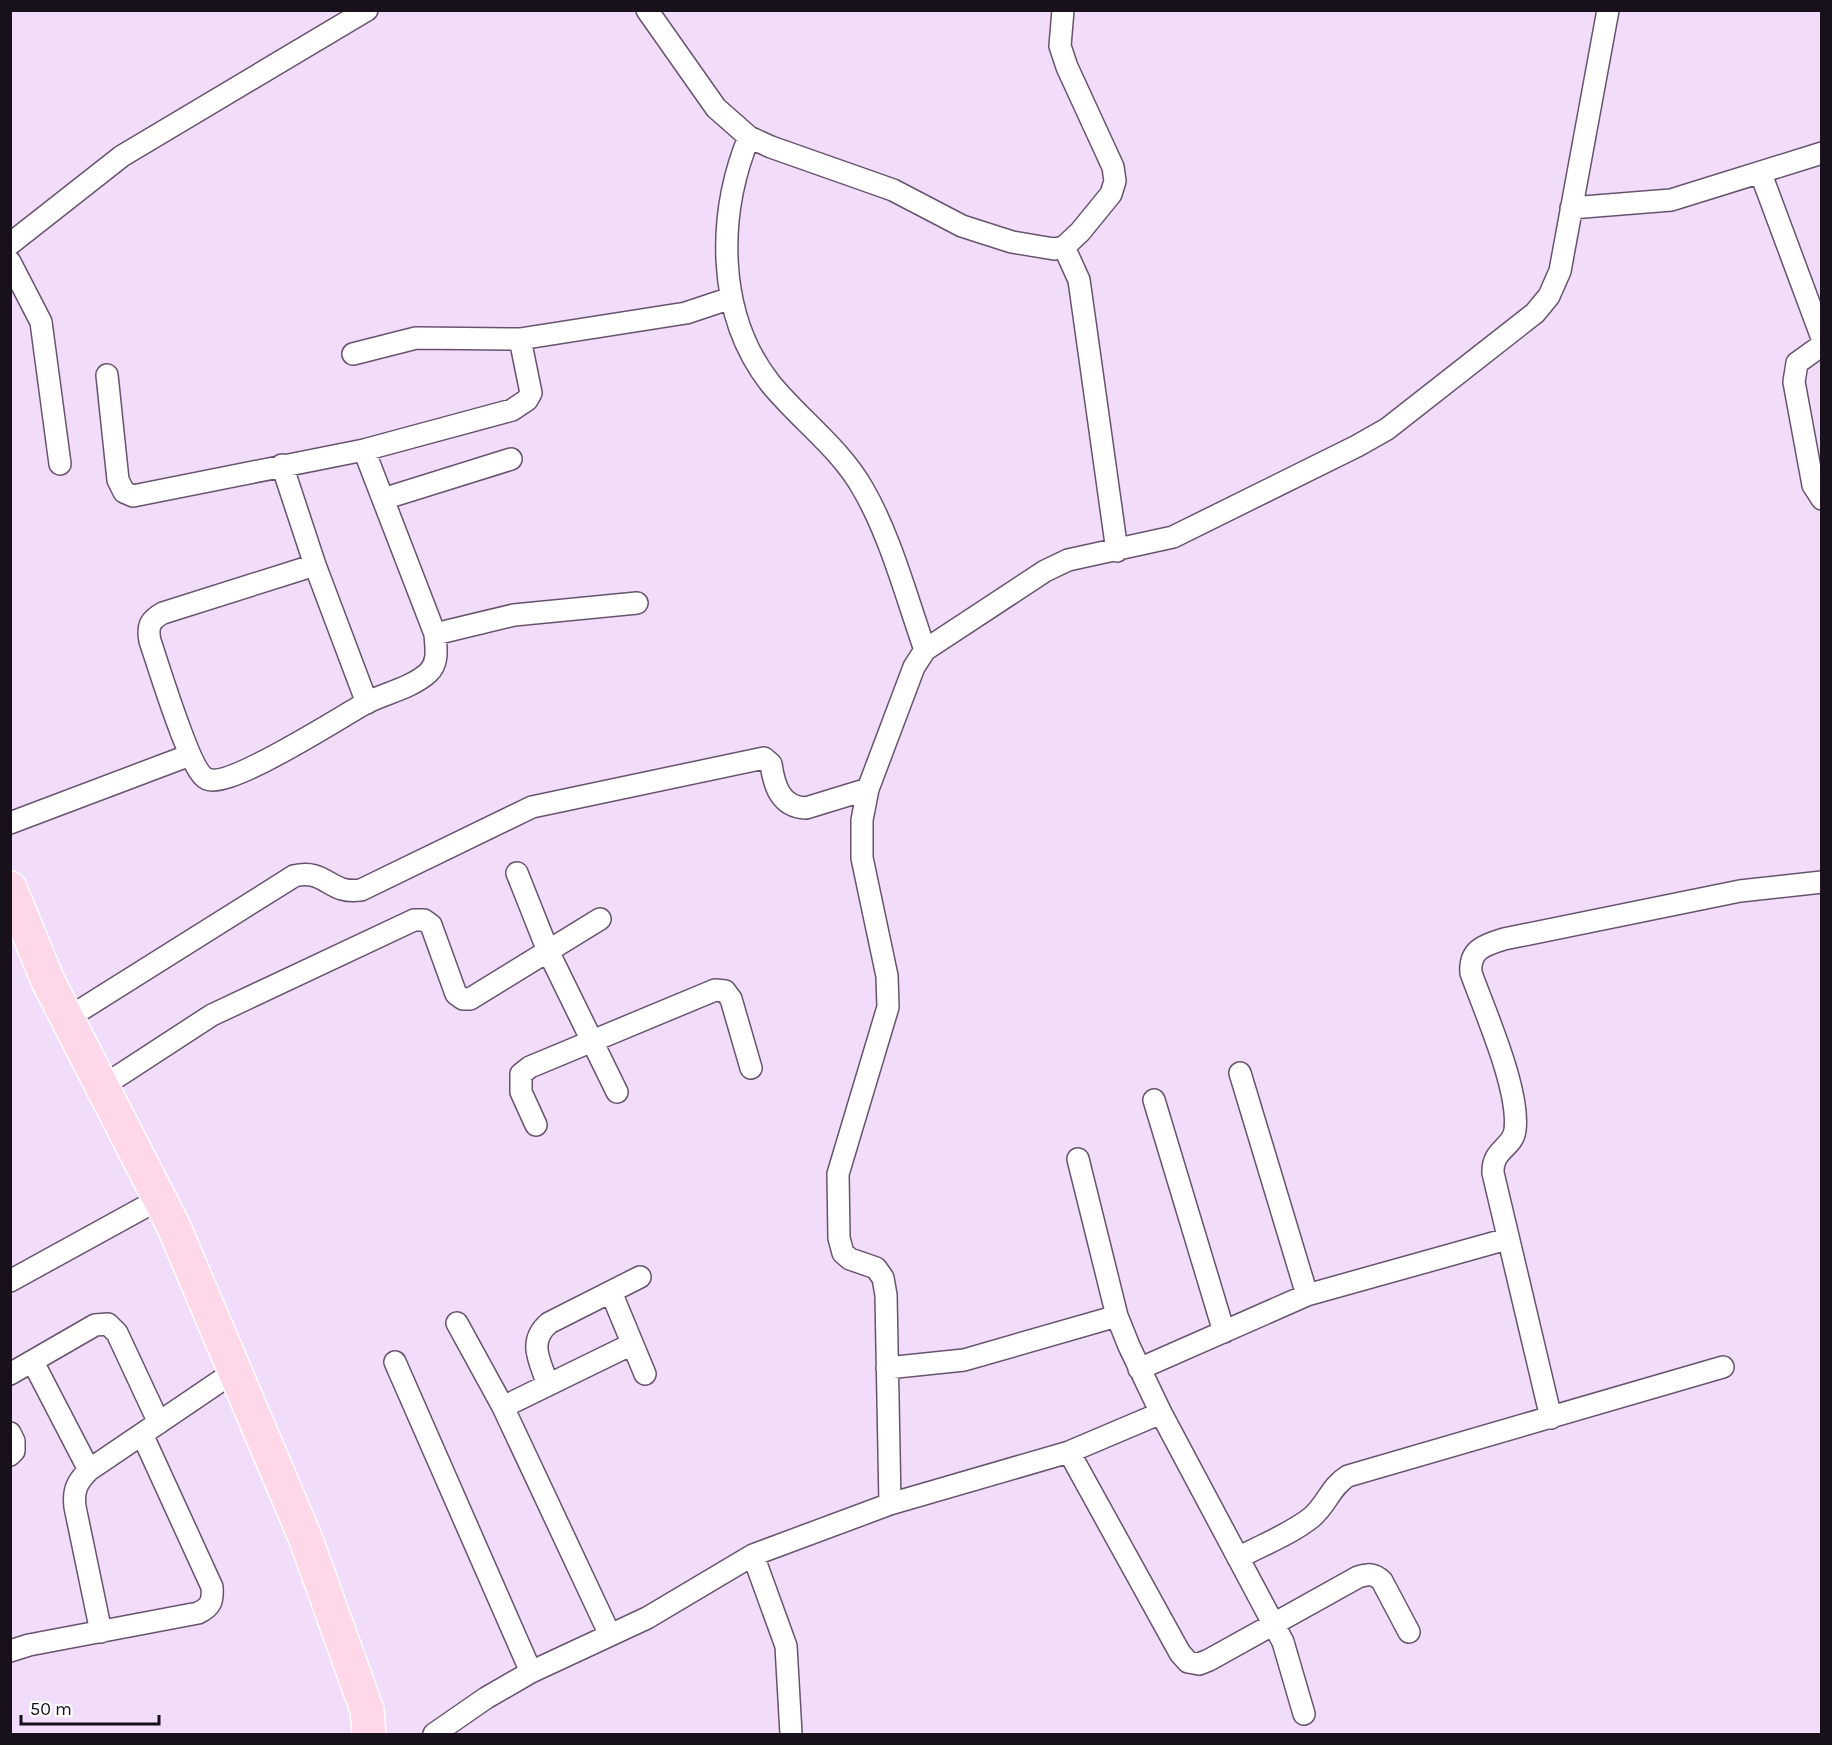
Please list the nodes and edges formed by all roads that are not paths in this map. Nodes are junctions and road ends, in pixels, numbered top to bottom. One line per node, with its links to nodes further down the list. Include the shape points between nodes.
1 (367, 10): 9 (street, via 122,156)
2 (647, 10): 5 (street, via 716,108)
3 (1063, 10): 10 (street, via 1060,46 1115,174 1111,194)
4 (1608, 10): 8 (street)
5 (749, 136): 10 (street, via 893,190 962,226 1012,242); 12 (street, via 730,199 727,264)
6 (1821, 153): 7 (street)
7 (1761, 174): 8 (street, via 1671,200); 13 (street)
8 (1571, 208): 24 (street, via 1560,272 1549,296 1535,313 1419,405 1357,446 1205,522 1173,537)
9 (10, 244)
10 (1064, 247): 24 (street, via 1079,280)
11 (10, 262): 20 (street, via 41,322)
12 (731, 298): 14 (street, via 686,313); 28 (street, via 740,332 765,374 863,488)
13 (1821, 338)
14 (520, 339): 16 (street, via 416,338); 18 (street, via 531,393 520,406)
15 (1821, 345): 23 (street, via 1797,363 1794,382 1814,485)
16 (353, 354)
17 (107, 375): 21 (street, via 118,480 124,492 146,495)
18 (364, 450): 21 (street); 22 (street)
19 (511, 459): 22 (street)
20 (60, 464)
21 (282, 465): 25 (street)
22 (383, 499): 27 (street)
23 (1821, 499)
24 (1117, 551): 28 (street, via 1082,555 1044,571)
25 (315, 565): 29 (street); 30 (street, via 151,620 147,630 150,641)
26 (638, 603): 27 (street, via 514,615)
27 (435, 634): 29 (street, via 435,664 428,673)
28 (926, 650): 31 (street, via 914,667)
29 (367, 703): 30 (street, via 267,760 222,779 209,780 200,774)
30 (190, 754): 32 (street)
31 (868, 789): 38 (street, via 798,808 776,790 771,764 764,758 532,807 361,890 347,892 317,875 294,876); 60 (street, via 862,820 862,858 888,976 888,1008 838,1174 839,1238 843,1253 876,1268 883,1278)
32 (10, 823)
33 (517, 873): 37 (street)
34 (1821, 882): 48 (street, via 1740,891 1515,936 1476,951 1470,962 1471,973 1507,1077 1514,1111 1513,1136 1496,1155 1493,1165)
35 (10, 888): 38 (main road, via 48,981)
36 (600, 919): 37 (street)
37 (548, 951): 39 (street); 42 (street, via 479,994 463,999 456,994 431,925 414,920 212,1015)
38 (68, 1018): 42 (main road)
39 (593, 1040): 40 (street, via 715,990 725,992 731,999); 43 (street); 45 (street, via 521,1074 520,1092)
40 (751, 1068)
41 (1240, 1073): 52 (street)
42 (103, 1086): 47 (main road)
43 (617, 1092)
44 (1154, 1100): 55 (street)
45 (536, 1125)
46 (1078, 1159): 53 (street)
47 (161, 1198): 50 (street); 62 (main road)
48 (1507, 1239): 52 (street); 68 (street)
49 (640, 1277): 51 (street)
50 (10, 1281)
51 (611, 1292): 56 (street); 65 (street, via 538,1332 536,1344)
52 (1307, 1295): 55 (street)
53 (1117, 1316): 60 (street, via 964,1360); 61 (street)
54 (457, 1323): 66 (street)
55 (1224, 1332): 61 (street)
56 (632, 1344): 64 (street); 65 (street)
57 (33, 1362): 63 (street); 69 (street, via 95,1325 108,1324 117,1333); 73 (street)
58 (395, 1362): 82 (street)
59 (1723, 1367): 68 (street)
60 (888, 1368): 74 (street)
61 (1139, 1369): 67 (street)
62 (235, 1371): 69 (street); 84 (main road, via 317,1568 367,1710)
63 (10, 1374)
64 (645, 1374)
65 (548, 1385): 66 (street)
66 (503, 1407): 80 (street)
67 (1161, 1413): 71 (street); 76 (street)
68 (1551, 1418): 76 (street, via 1348,1476 1338,1481 1328,1500 1309,1519)
69 (151, 1428): 73 (street); 78 (street, via 212,1587 213,1599 208,1608 198,1613)
70 (10, 1433): 72 (street, via 14,1451)
71 (1069, 1452): 74 (street); 77 (street, via 1158,1616 1188,1662 1199,1664 1209,1660)
72 (10, 1455)
73 (89, 1470): 78 (street, via 77,1482 74,1494)
74 (890, 1504): 75 (street)
75 (753, 1555): 80 (street, via 647,1618); 86 (street, via 786,1646)
76 (1239, 1558): 77 (street)
77 (1274, 1623): 79 (street, via 1368,1574 1382,1581); 83 (street)
78 (101, 1632): 81 (street)
79 (1409, 1632)
80 (610, 1635): 82 (street)
81 (10, 1652)
82 (531, 1672): 85 (street)
83 (1304, 1714)
84 (369, 1734)
85 (434, 1734)
86 (791, 1734)

